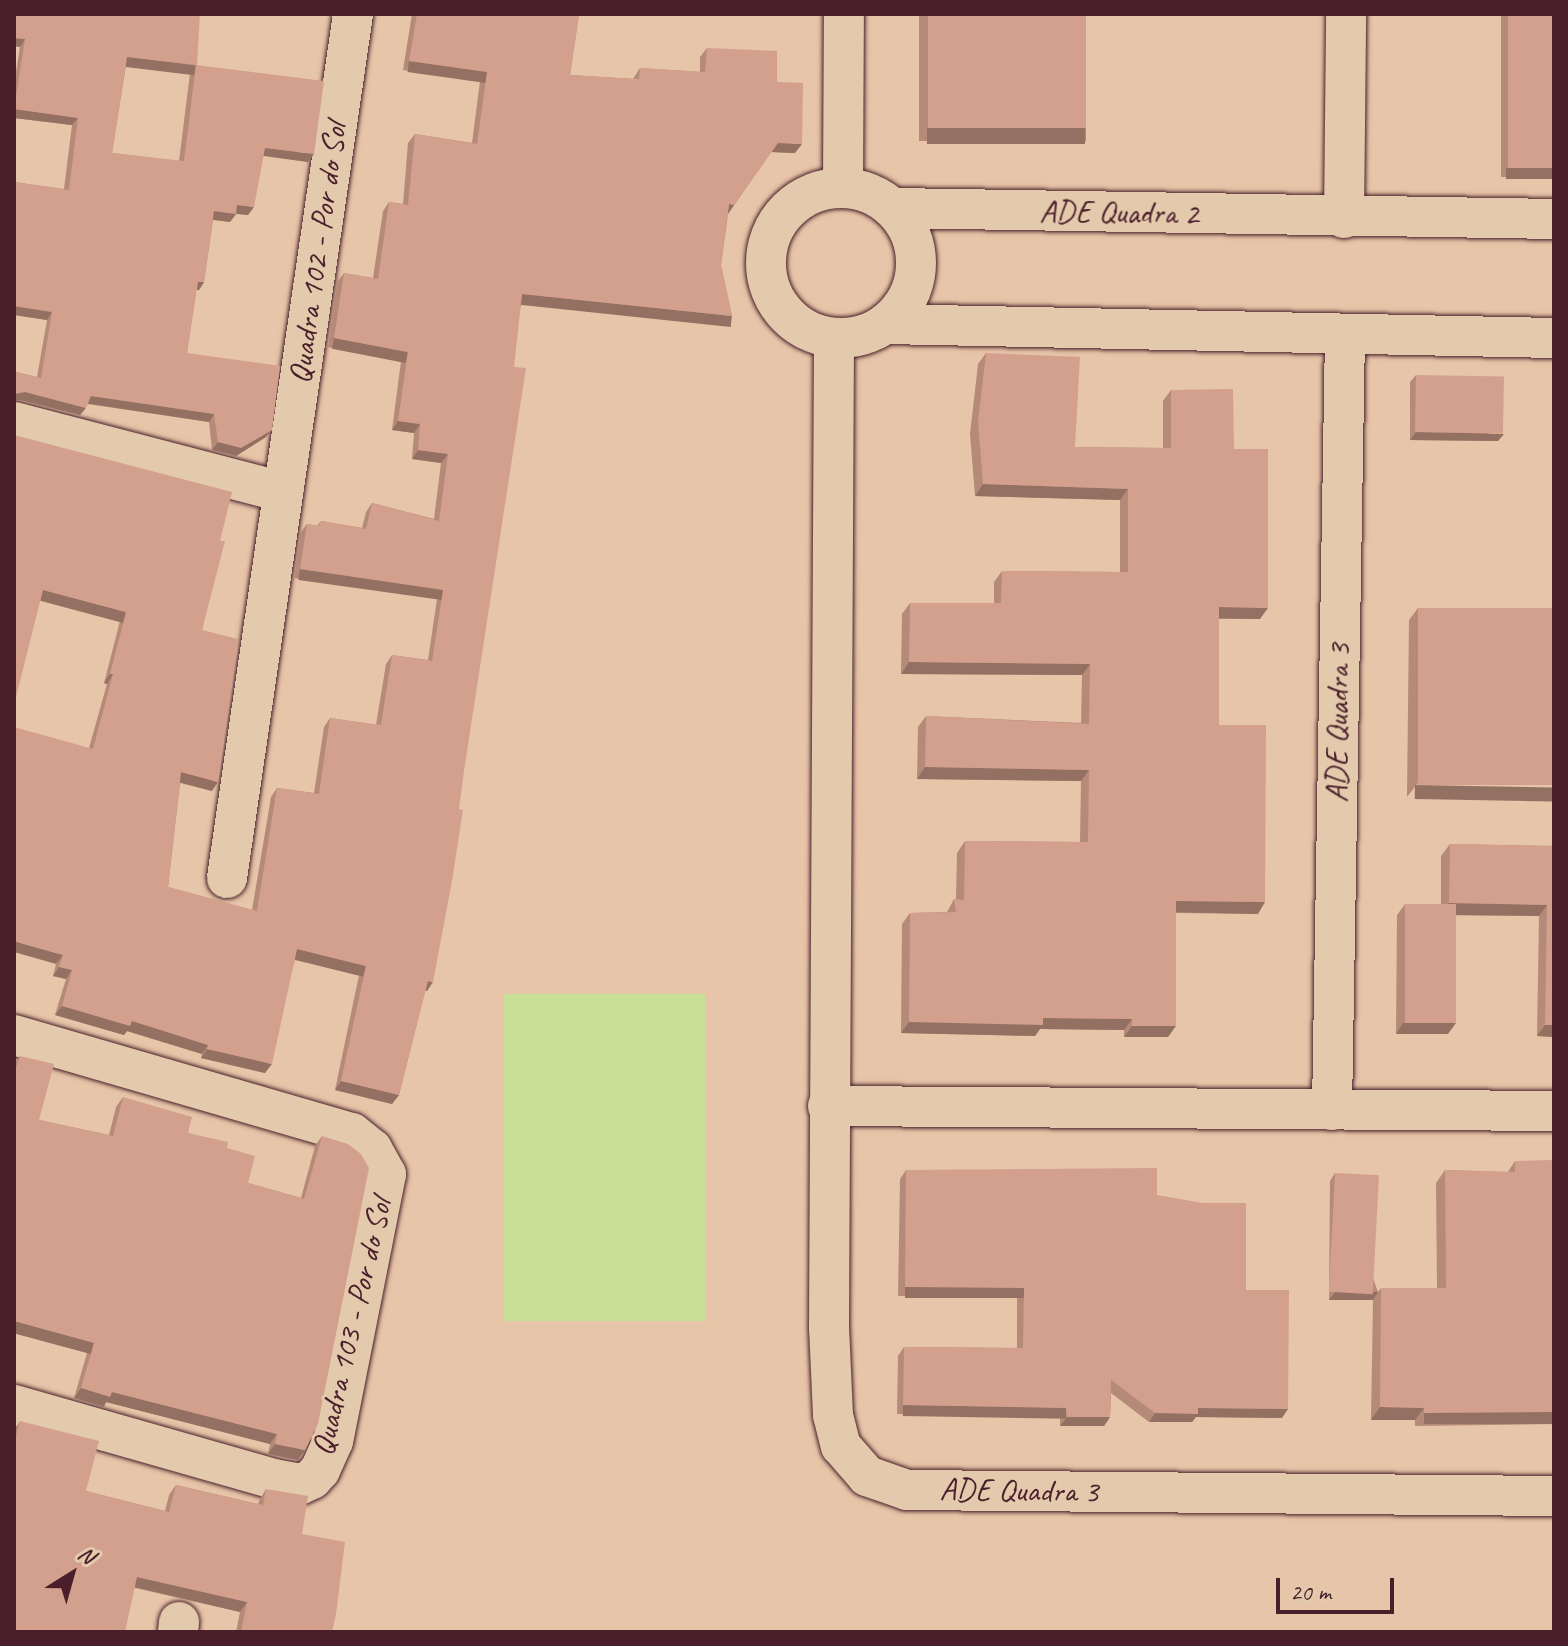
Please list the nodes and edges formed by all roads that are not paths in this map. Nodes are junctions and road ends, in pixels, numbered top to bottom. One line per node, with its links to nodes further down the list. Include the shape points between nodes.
1 (353, 14): 13 (street, Quadra 102 - Por do Sol)
2 (844, 14): 4 (street)
3 (1346, 14): 6 (street)
4 (843, 187): 5 (street, via 870,193); 10 (street, via 799,200 776,226 766,258 777,302 793,320)
5 (894, 208): 6 (street, ADE Quadra 2); 8 (street, via 908,226 917,268 902,308)
6 (1344, 218): 7 (street, ADE Quadra 2)
7 (1554, 219)
8 (886, 324): 9 (street); 10 (street)
9 (1345, 336): 11 (street); 17 (street, ADE Quadra 3)
10 (834, 338): 16 (street, ADE Quadra 3)
11 (1554, 338)
12 (14, 422): 13 (street)
13 (283, 492): 14 (street, Quadra 102 - Por do Sol)
14 (227, 878)
15 (14, 1035): 19 (street, Quadra 103 - Por do Sol, via 352,1133 372,1149 386,1174 333,1441 312,1479 301,1484 274,1479)
16 (828, 1106): 17 (street); 20 (street, ADE Quadra 3, via 833,1415 841,1446 867,1476 907,1490)
17 (1332, 1110): 18 (street)
18 (1554, 1111)
19 (14, 1405)
20 (1554, 1496)

